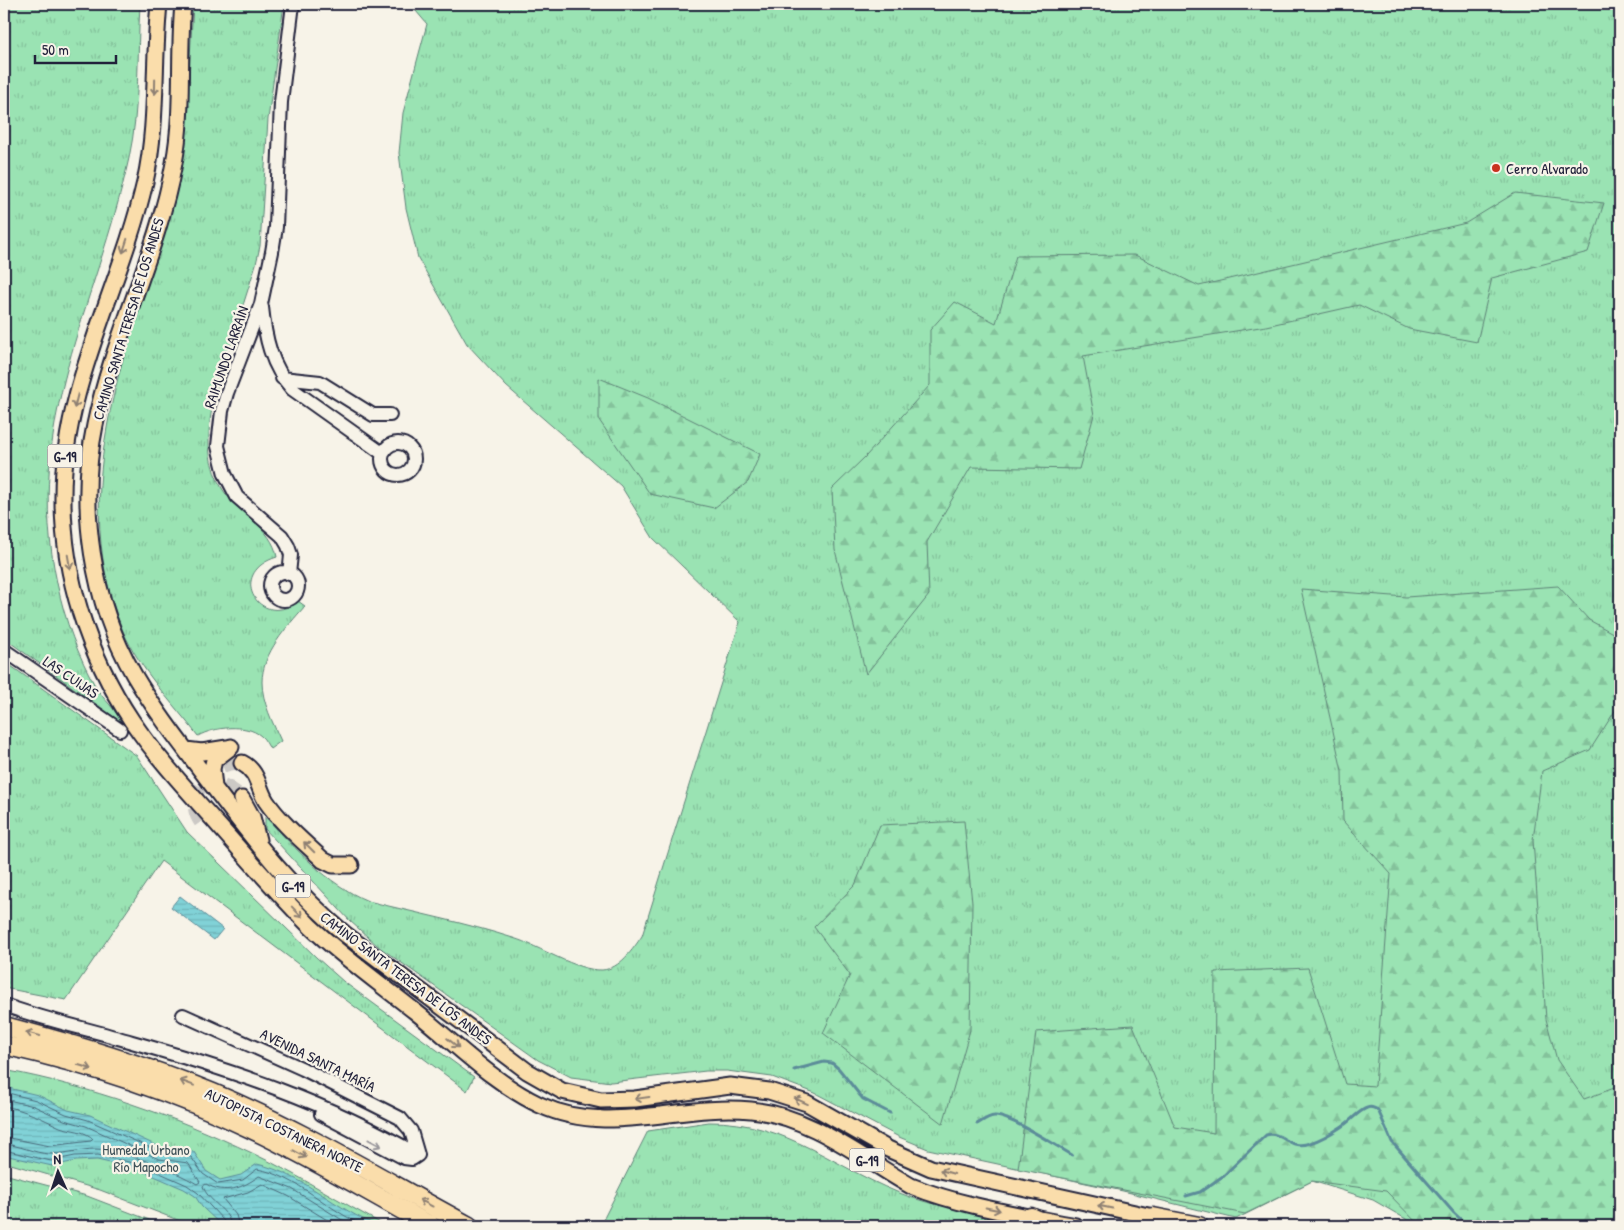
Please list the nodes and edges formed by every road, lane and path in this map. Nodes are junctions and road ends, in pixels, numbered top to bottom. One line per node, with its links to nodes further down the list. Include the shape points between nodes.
1 (159, 4): 17 (main road, CAMINO SANTA TERESA DE LOS ANDES / G-19, one-way to 17, via 154,116 146,180 82,375 69,427 63,495 65,540 87,632 116,695 153,748)
2 (184, 4): 11 (main road, CAMINO SANTA TERESA DE LOS ANDES / G-19, via 174,165 104,386 91,447 88,493 94,557 109,619 133,674)
3 (293, 4): 4 (street, RAIMUNDO LARRAÍN, via 281,102 276,226)
4 (261, 304): 5 (street, RAIMUNDO LARRAÍN, via 269,348); 8 (street, RAIMUNDO LARRAÍN, via 227,393 218,446 225,474 237,497 282,536 288,546 291,555)
5 (282, 378): 6 (street, via 320,382 374,415); 7 (street, RAIMUNDO LARRAÍN, via 292,389)
6 (390, 415)
7 (382, 453)
8 (289, 574)
9 (4, 650): 10 (street, LAS CUIJAS)
10 (120, 730)
11 (186, 750): 13 (main road, CAMINO SANTA TERESA DE LOS ANDES / G-19); 13 (main road, via 202,752 231,747 218,755 213,763)
12 (242, 763): 18 (main road, one-way to 12, via 333,865 323,860 274,811 265,800 254,773)
13 (215, 788): 16 (main road, CAMINO SANTA TERESA DE LOS ANDES / G-19)
14 (242, 799): 16 (main road, via 252,817)
15 (201, 822): 17 (main road)
16 (261, 848): 24 (main road, CAMINO SANTA TERESA DE LOS ANDES / G-19, one-way to 16, via 931,1168 897,1154 807,1103 769,1091 730,1086 635,1099 602,1100 562,1091 527,1071 345,934 303,896)
17 (252, 863): 23 (main road, CAMINO SANTA TERESA DE LOS ANDES / G-19, one-way to 23, via 326,940 500,1080 539,1105 577,1117 608,1121 721,1110 752,1110 781,1116 815,1128 911,1186 950,1199)
18 (351, 865)
19 (4, 1005): 20 (street, AVENIDA SANTA MARÍA, via 165,1051 237,1076 404,1158 418,1156 411,1131 400,1118 303,1069)
20 (183, 1015)
21 (4, 1026): 27 (highway, AUTOPISTA COSTANERA NORTE, one-way to 21, via 282,1125 214,1094 110,1056)
22 (4, 1045): 26 (highway, AUTOPISTA COSTANERA NORTE, one-way to 26, via 132,1082 231,1120)
23 (1031, 1217): 28 (highway); 29 (main road, CAMINO SANTA TERESA DE LOS ANDES / G-19)
24 (1153, 1217): 25 (highway)
25 (1179, 1225): 30 (highway)
26 (431, 1226)
27 (469, 1226)
28 (1051, 1226)
29 (1076, 1226)
30 (1199, 1226)

